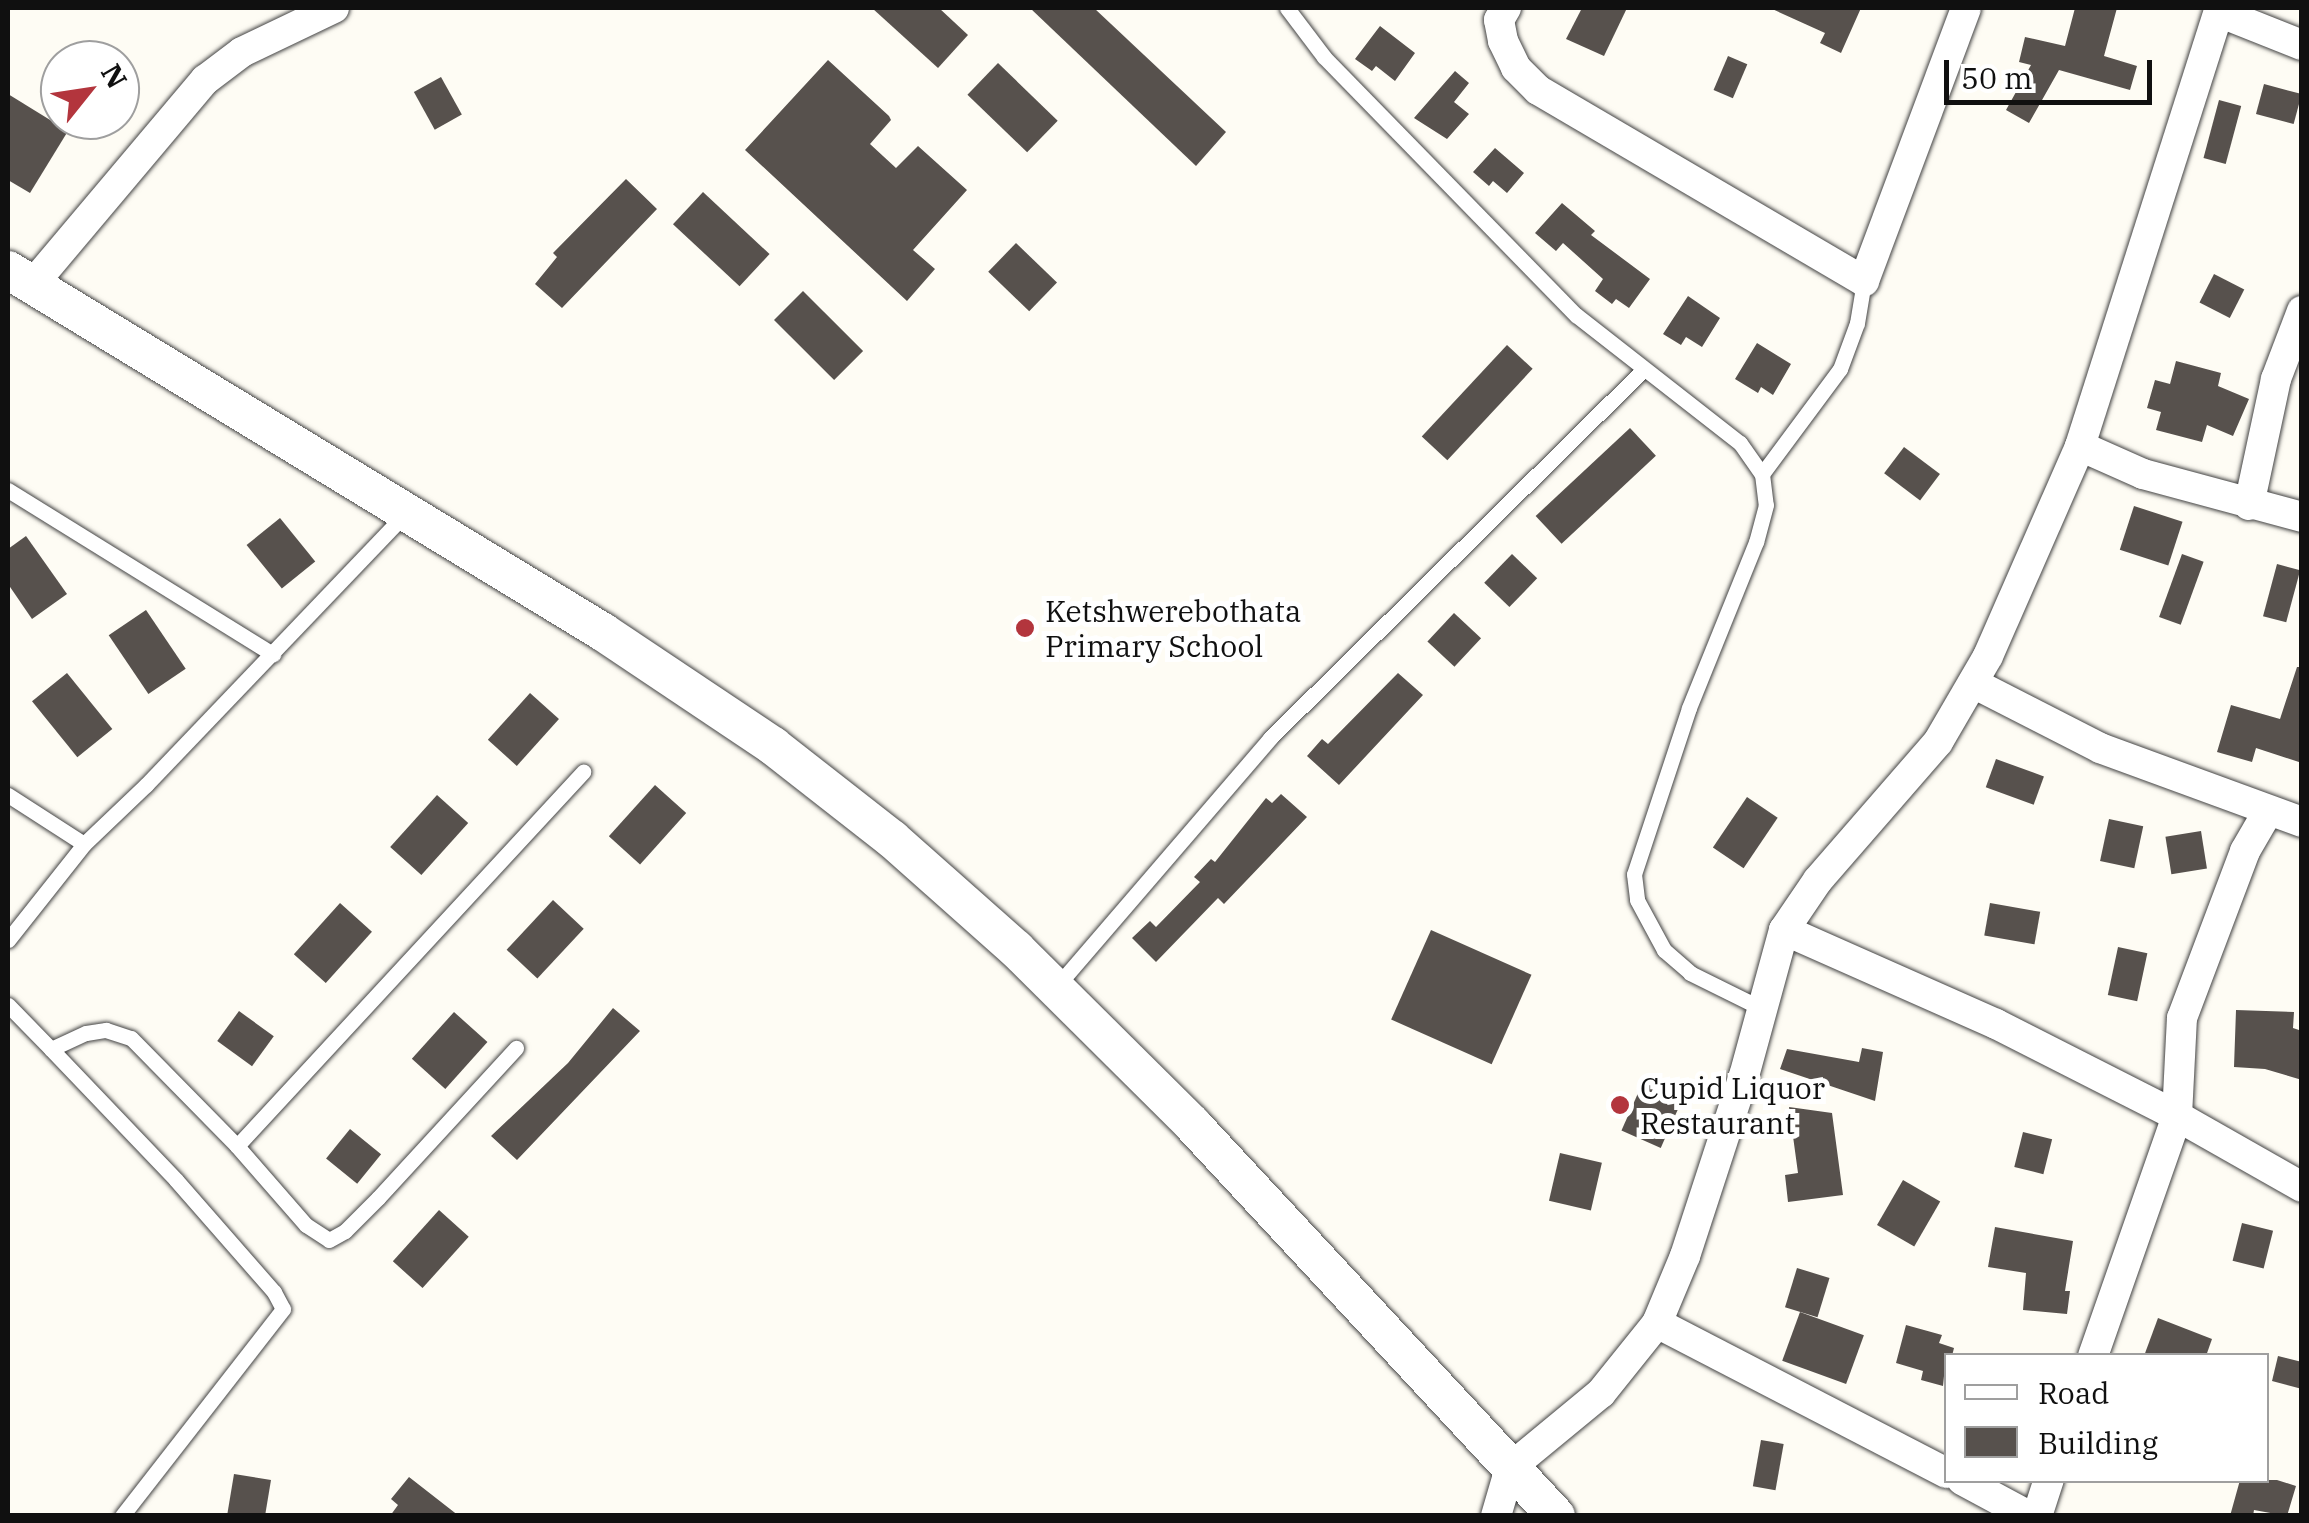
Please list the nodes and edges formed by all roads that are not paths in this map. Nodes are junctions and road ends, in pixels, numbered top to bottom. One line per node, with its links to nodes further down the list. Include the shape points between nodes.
1 (334, 8): 7 (street, via 242,52 205,80)
2 (1287, 8): 10 (lane, via 1404,142 1576,315)
3 (1966, 8): 8 (street)
4 (2220, 10): 6 (street); 11 (street)
5 (1494, 12): 8 (street, via 1516,68 1538,90)
6 (2302, 44)
7 (20, 277): 15 (street)
8 (1864, 281): 12 (lane, via 1840,370)
9 (2302, 312): 14 (street, via 2276,379)
10 (1642, 370): 12 (lane, via 1740,444); 26 (lane, via 1270,738)
11 (2080, 446): 14 (street, via 2143,474); 18 (street)
12 (1762, 474): 28 (lane, via 1766,505 1756,542 1689,708 1634,874 1636,900 1664,950 1690,973)
13 (8, 490): 17 (lane)
14 (2248, 504): 16 (street)
15 (406, 514): 17 (lane); 26 (street, via 603,632 773,746 892,839)
16 (2302, 517)
17 (273, 654): 23 (lane)
18 (1972, 683): 21 (street, via 2100,748); 24 (street, via 1938,742)
19 (583, 772): 32 (lane)
20 (8, 795): 23 (lane)
21 (2267, 813): 22 (street); 31 (street, via 2245,852 2182,1018)
22 (2302, 822)
23 (84, 844): 25 (lane)
24 (1784, 930): 28 (street); 31 (street, via 1996,1024)
25 (8, 940)
26 (1054, 990): 36 (street, via 1192,1124)
27 (8, 1006): 30 (lane)
28 (1765, 1010): 34 (street)
29 (516, 1048): 32 (lane, via 336,1239 318,1237)
30 (50, 1049): 32 (lane, via 86,1032 131,1038); 40 (lane, via 176,1180 283,1309)
31 (2177, 1116): 33 (street); 35 (street)
32 (237, 1146)
33 (2302, 1188)
34 (1657, 1323): 36 (street, via 1601,1393); 37 (street)
35 (2094, 1353)
36 (1510, 1468): 41 (street); 42 (street)
37 (1944, 1472)
38 (1968, 1483): 43 (street)
39 (2048, 1483): 43 (street)
40 (122, 1516)
41 (1496, 1516)
42 (1556, 1516)
43 (2033, 1516)

